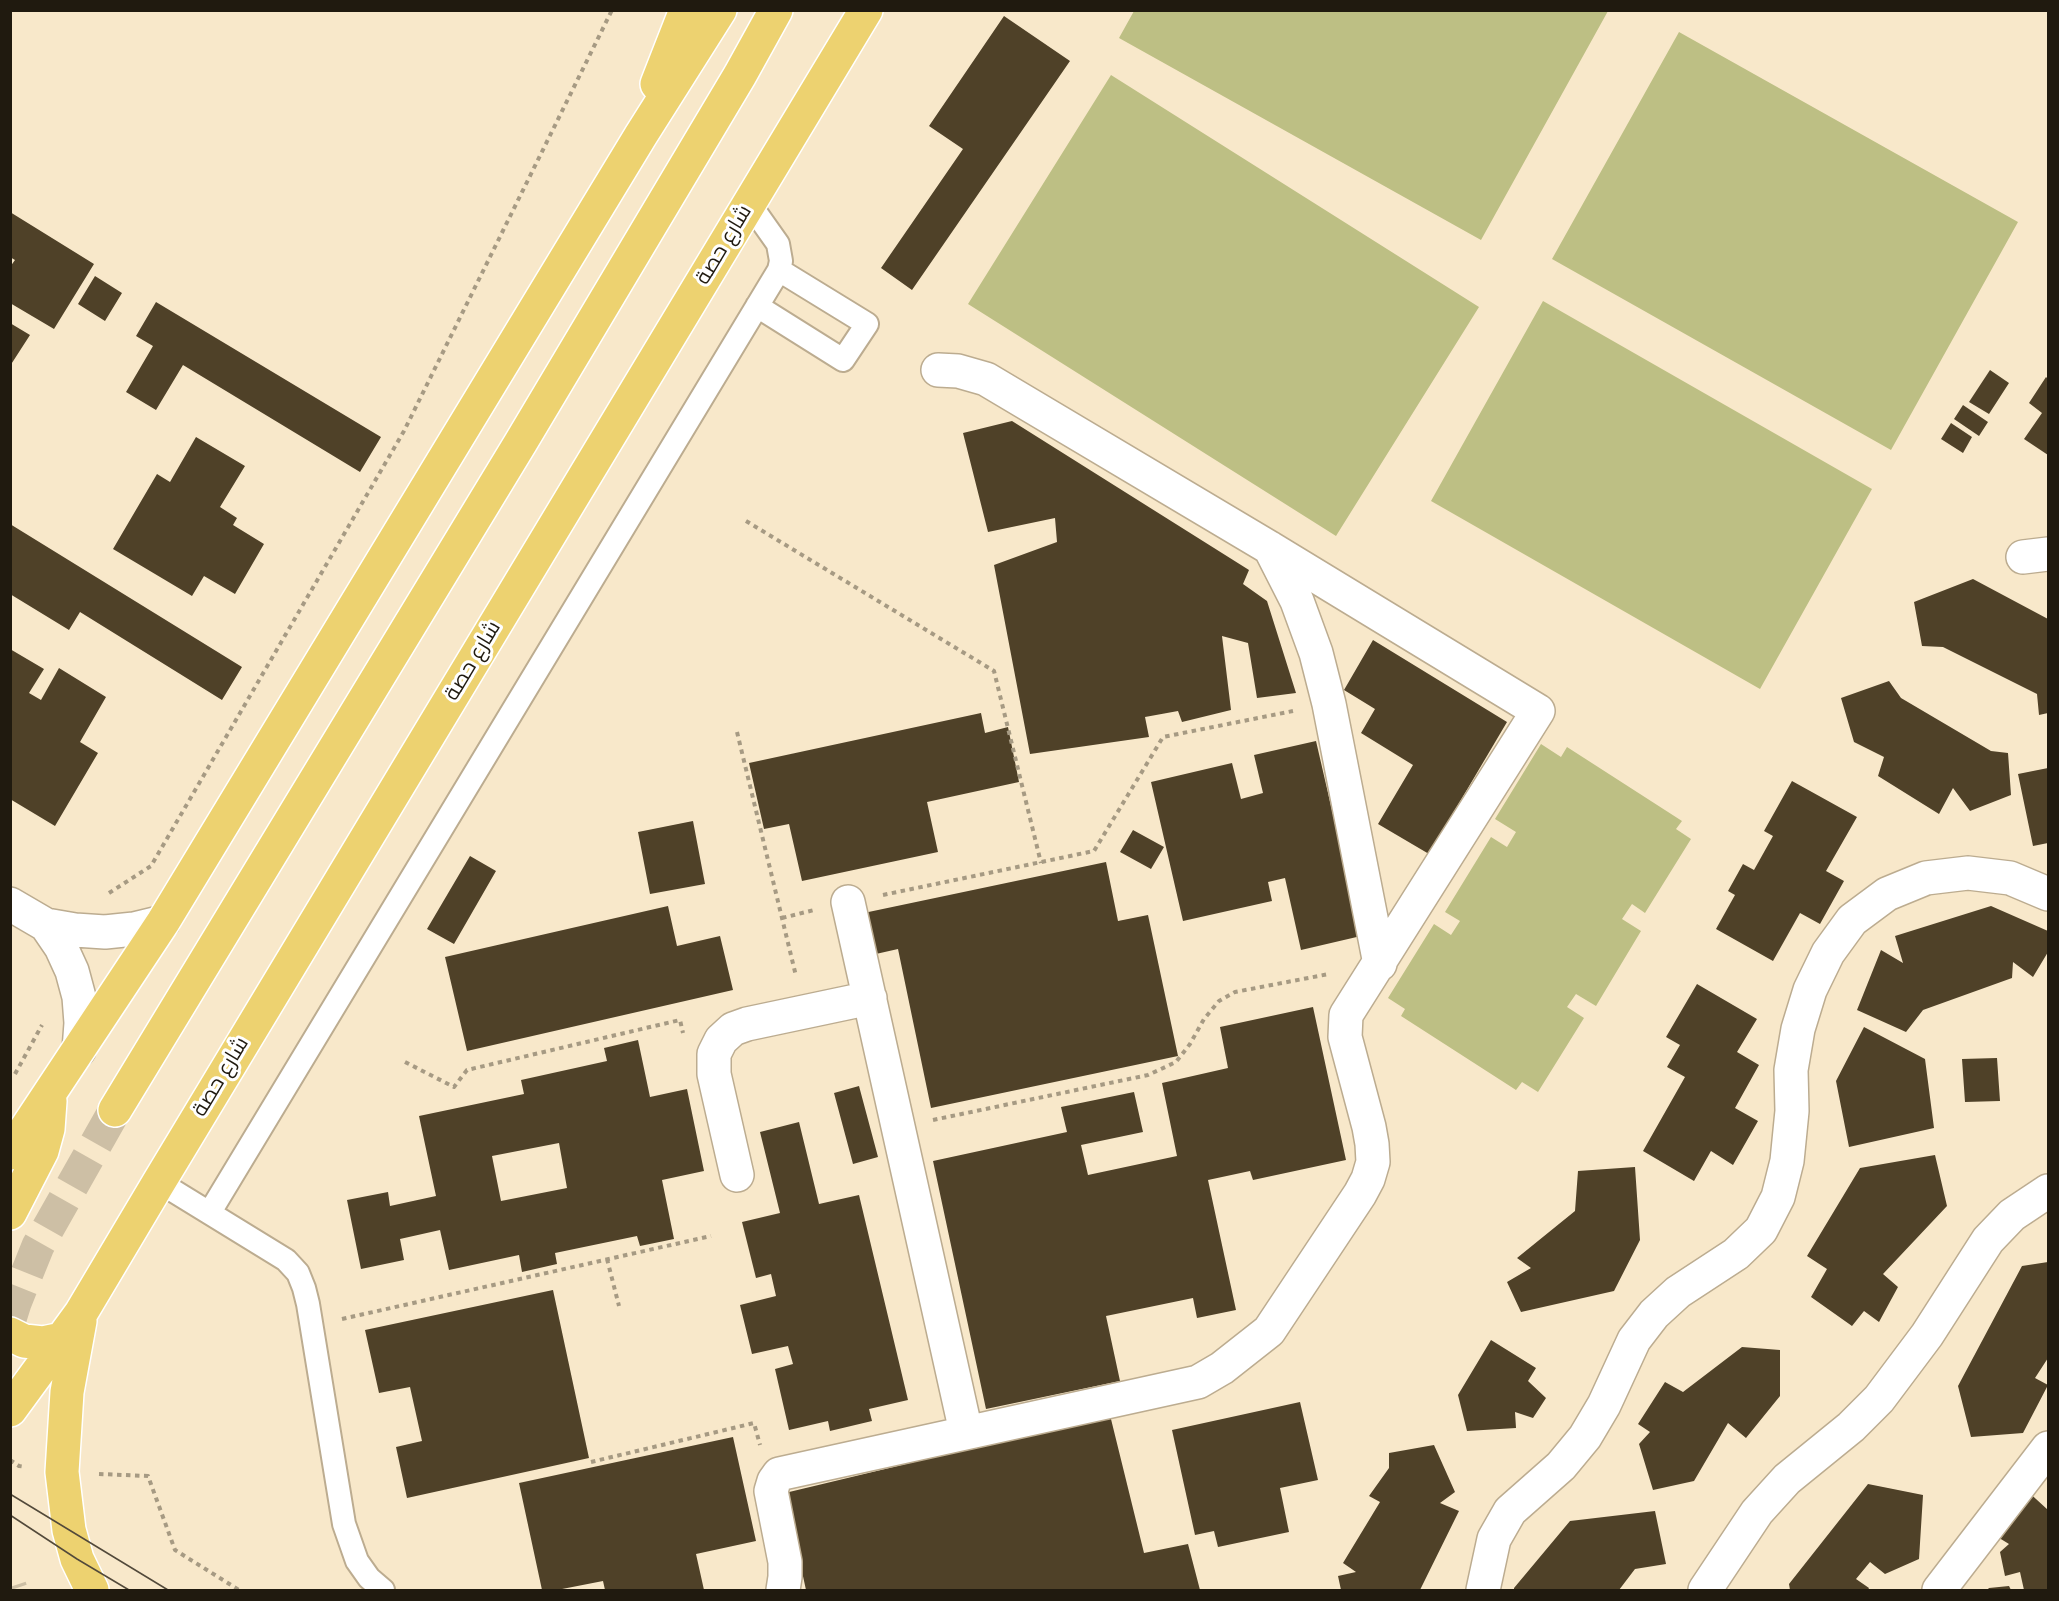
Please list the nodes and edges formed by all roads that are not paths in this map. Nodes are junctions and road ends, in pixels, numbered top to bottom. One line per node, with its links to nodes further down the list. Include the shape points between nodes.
1 (686, 10): 5 (main road)
2 (720, 10): 5 (main road)
3 (776, 10): 20 (main road, via 527,432)
4 (866, 10): 6 (main road, شارع حصة)
5 (641, 135): 14 (main road)
6 (749, 203): 7 (lane, via 778,244); 23 (main road, شارع حصة)
7 (779, 270): 8 (lane); 8 (lane, via 867,324 843,360)
8 (757, 306): 25 (lane)
9 (938, 370): 10 (street, via 986,379)
10 (1270, 548): 16 (street, via 1297,601 1316,653); 16 (street, via 1538,711)
11 (2049, 894): 35 (street, via 2000,876 1968,873 1926,878 1887,894 1852,920 1828,953 1810,990 1798,1029 1791,1070 1787,1161 1778,1197 1761,1230 1736,1254 1678,1292 1640,1332 1585,1437 1561,1466 1510,1511 1494,1539)
12 (848, 902): 17 (street)
13 (10, 904): 15 (street)
14 (163, 922): 15 (street, via 105,932); 18 (main road)
15 (46, 925): 18 (street, via 61,947 79,997)
16 (1380, 964): 30 (street, via 1344,1024 1372,1144 1373,1162 1368,1179 1269,1331 1198,1382)
17 (870, 998): 22 (street, via 733,1029 721,1040 714,1054 714,1074); 30 (street)
18 (79, 1050): 19 (main road)
19 (51, 1093): 21 (main road); 26 (main road, via 42,1151)
20 (115, 1110)
21 (10, 1153)
22 (737, 1175)
23 (159, 1182): 25 (lane); 27 (main road, شارع حصة)
24 (2049, 1191): 36 (street, via 2012,1215 1988,1240 1886,1391 1851,1427 1786,1479 1764,1504)
25 (210, 1212): 33 (lane, via 286,1260 298,1273 312,1325 344,1524 357,1561)
26 (10, 1213)
27 (72, 1326): 28 (main road, via 43,1343); 29 (main road, شارع حصة); 32 (main road, via 62,1472 69,1530)
28 (10, 1335)
29 (10, 1410)
30 (966, 1432): 34 (street, via 779,1474 771,1491 785,1562)
31 (2049, 1448): 37 (street)
32 (92, 1590)
33 (383, 1590)
34 (783, 1590)
35 (1483, 1590)
36 (1705, 1590)
37 (1939, 1590)

